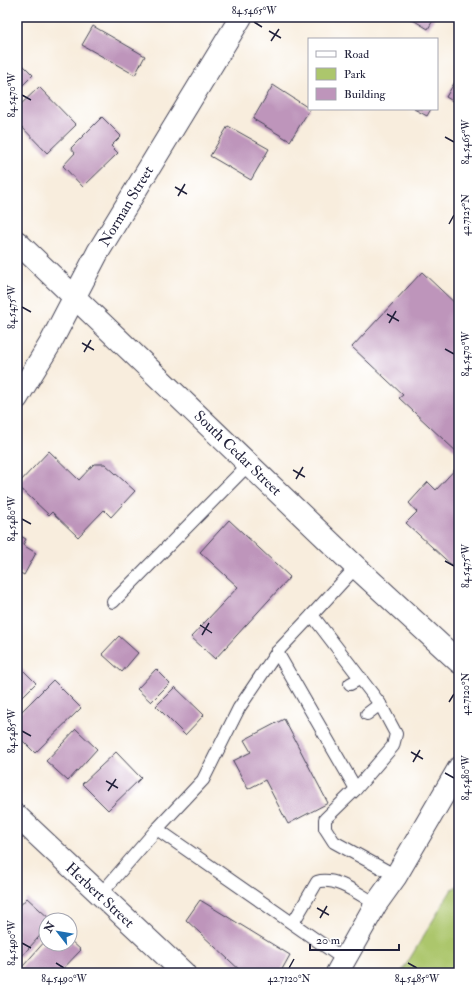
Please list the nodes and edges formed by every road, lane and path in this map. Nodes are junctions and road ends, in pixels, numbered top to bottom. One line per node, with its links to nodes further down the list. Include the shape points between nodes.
1 (241, 17): 3 (street, Norman Street, via 98,252)
2 (17, 242): 3 (street, South Cedar Street)
3 (74, 298): 4 (street, Norman Street); 5 (street, South Cedar Street)
4 (17, 398)
5 (249, 464): 6 (street, South Cedar Street); 7 (lane)
6 (356, 567): 8 (lane); 10 (street, South Cedar Street)
7 (113, 602)
8 (312, 615): 9 (lane); 11 (lane, via 355,681)
9 (277, 652): 14 (lane, via 317,708 334,738); 16 (lane, via 239,708 203,780)
10 (459, 662)
11 (380, 704): 12 (lane); 14 (lane, via 396,734 393,746)
12 (367, 714)
13 (459, 768): 17 (street)
14 (356, 789): 17 (lane, via 325,819 325,828 334,842)
15 (17, 816): 18 (street, Herbert Street)
16 (157, 830): 18 (lane); 20 (lane)
17 (396, 876): 19 (street)
18 (100, 895): 22 (street, Herbert Street)
19 (376, 904): 20 (lane, via 338,883 324,880 317,882); 21 (street)
20 (292, 923): 21 (lane)
21 (341, 966)
22 (184, 973)

